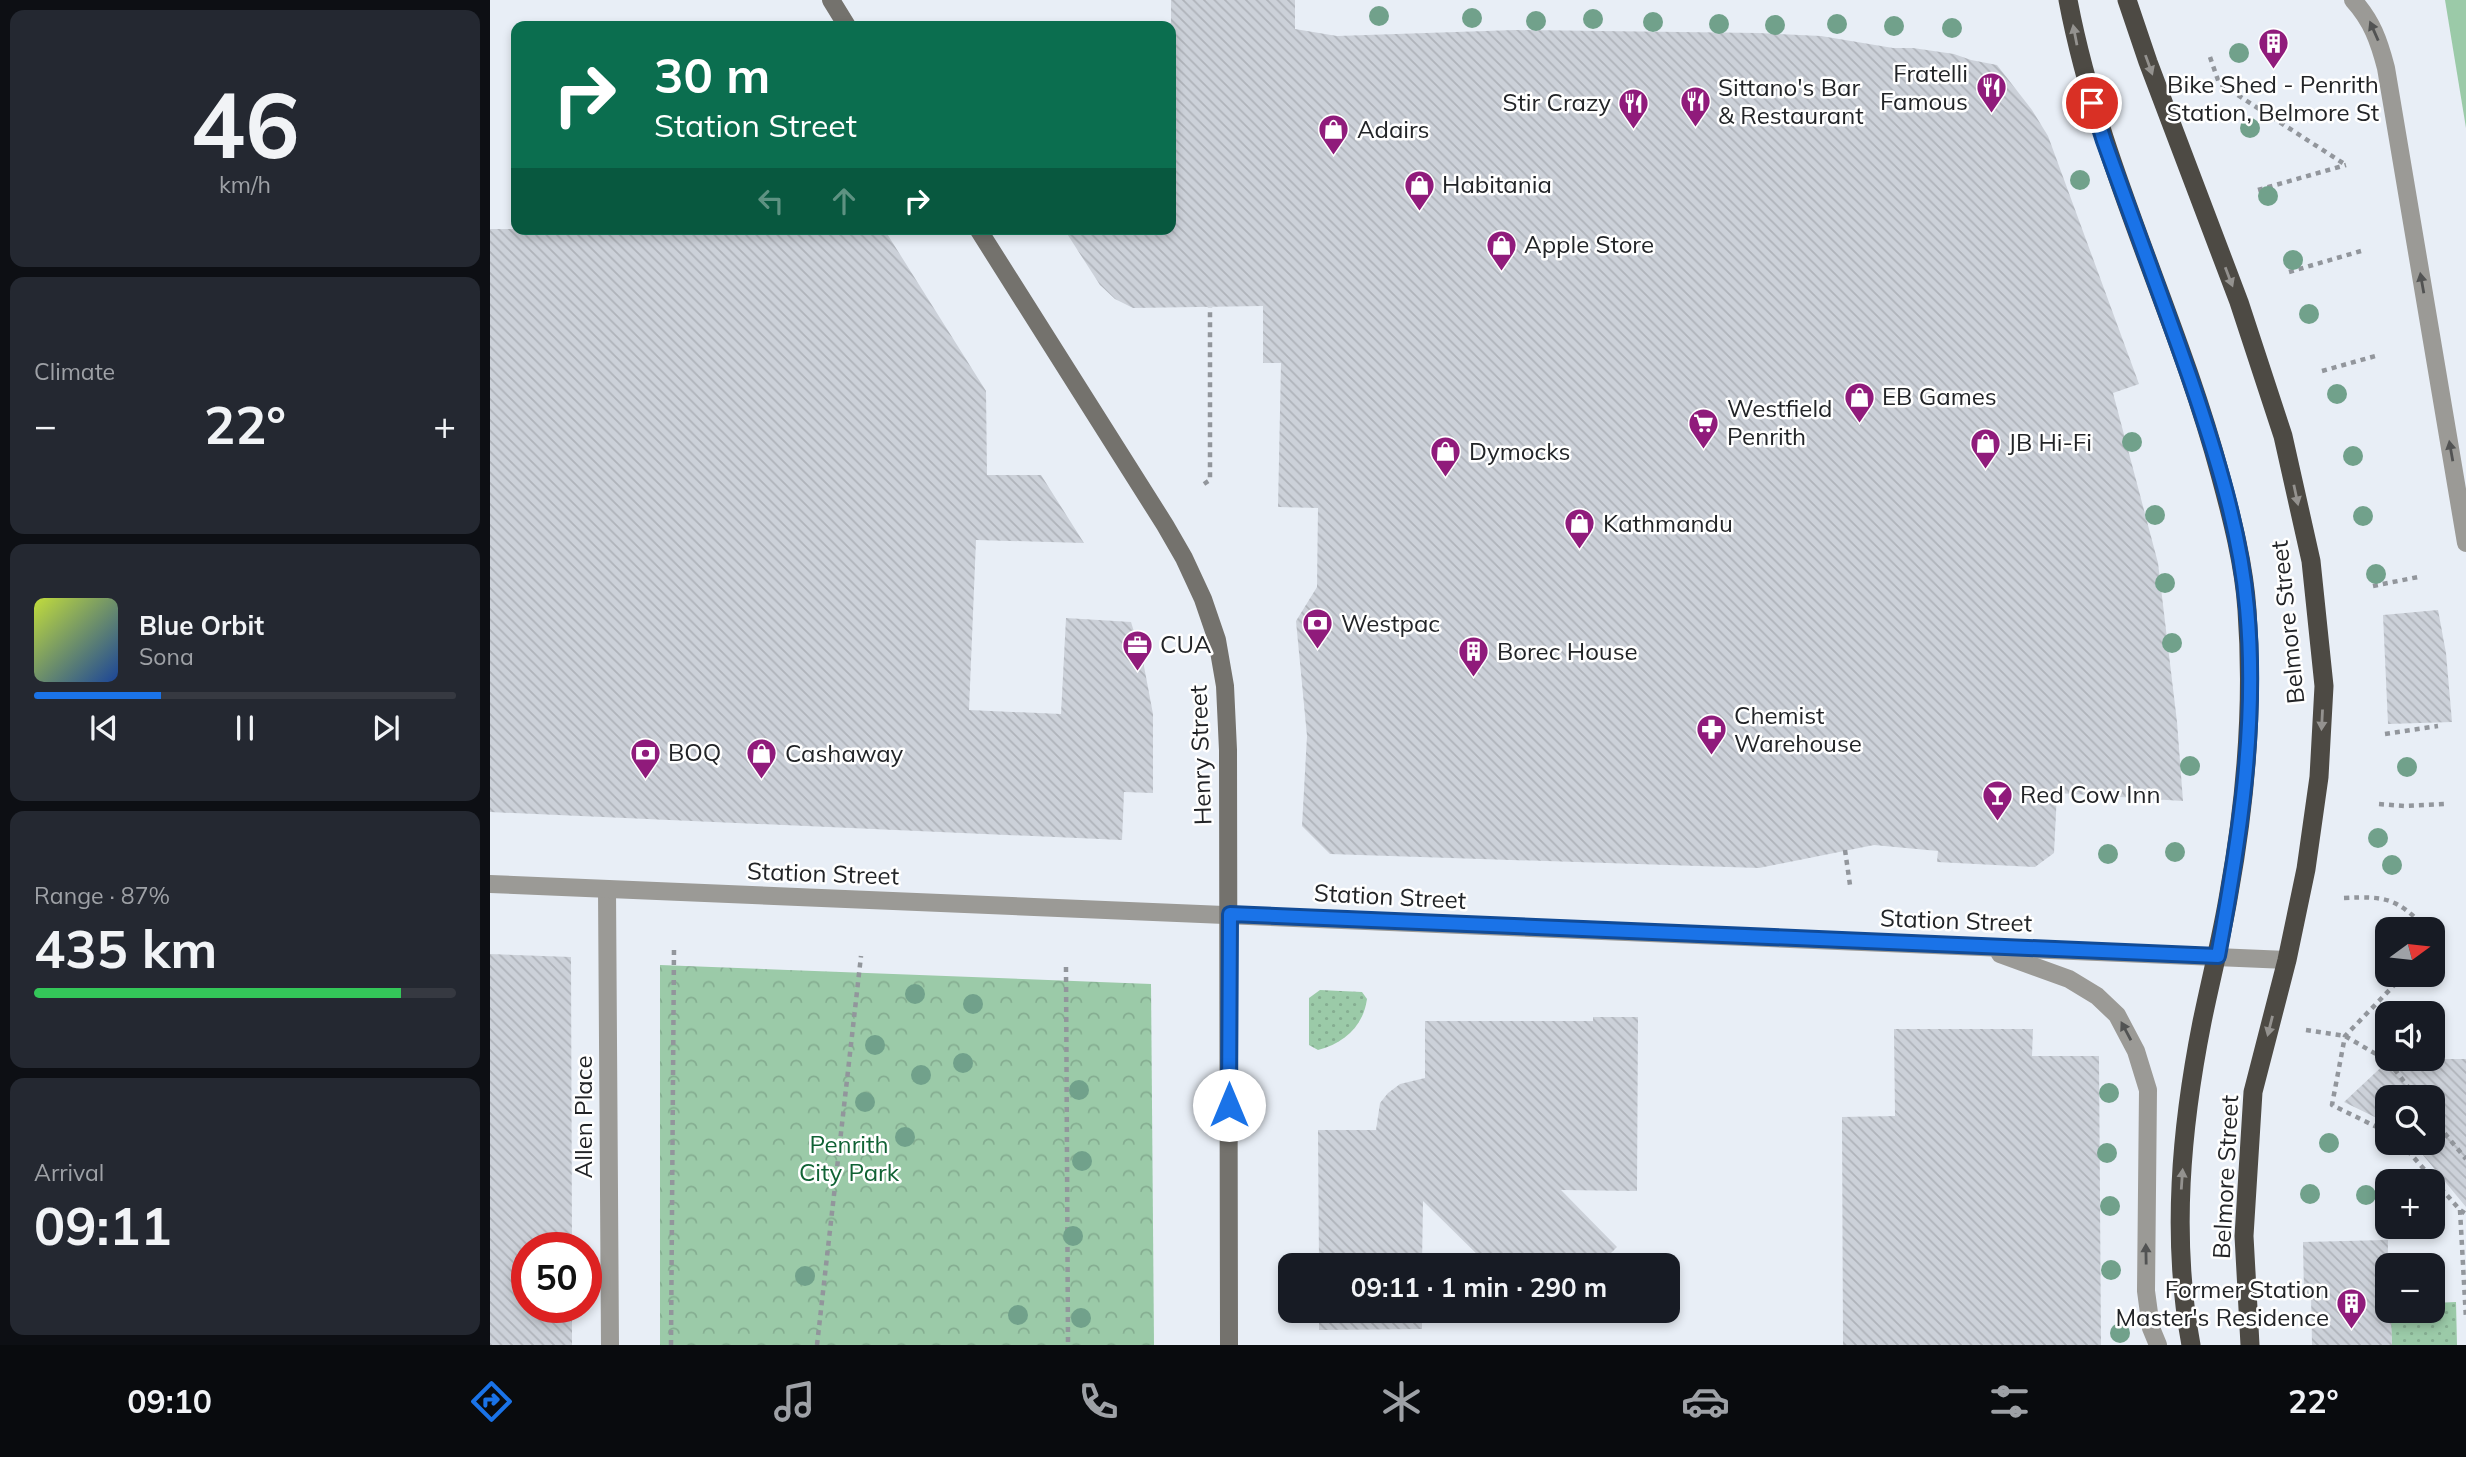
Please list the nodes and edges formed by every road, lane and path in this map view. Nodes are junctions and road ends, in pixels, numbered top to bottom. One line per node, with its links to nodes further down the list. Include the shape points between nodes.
1 (831, 0): 5 (main road)
2 (2068, 0): 32 (highway, Belmore Street, one-way to 2, via 2245,786 2250,698 2247,607 2232,520 2209,435 2104,141 2078,56)
3 (2127, 0): 33 (highway, Belmore Street, one-way to 33, via 2239,302 2283,436 2311,561 2324,685 2319,778)
4 (2354, 0): 15 (street, one-way to 4, via 2386,68 2378,36)
5 (845, 21)
6 (2210, 57): 7 (path, via 2219,83 2346,165)
7 (2258, 190)
8 (982, 235): 27 (main road, Henry Street, via 1165,524 1203,599 1217,640 1225,686)
9 (2361, 251): 10 (path)
10 (2289, 272)
11 (1210, 307): 14 (path, via 1210,480)
12 (2379, 355): 13 (path)
13 (2322, 371)
14 (1203, 484)
15 (2466, 543)
16 (2418, 578): 17 (path)
17 (2373, 586)
18 (2438, 726): 19 (path)
19 (2385, 734)
20 (2379, 804): 21 (path)
21 (2446, 804)
22 (1844, 850): 24 (path)
23 (490, 884): 25 (street, Station Street)
24 (1850, 884)
25 (607, 889): 27 (street, Station Street); 46 (street, Allen Place)
26 (2344, 898): 28 (path, via 2377,897 2406,908)
27 (1230, 914): 29 (street, Station Street); 50 (main road, Henry Street)
28 (2415, 917)
29 (1973, 946): 32 (street, Station Street); 51 (street, one-way to 29, via 2146,1291 2148,1090 2127,1030 2097,996 2069,979)
30 (674, 948): 47 (path)
31 (861, 956): 48 (path)
32 (2218, 956): 33 (street, Station Street); 52 (highway, Belmore Street, one-way to 32, via 2181,1252 2181,1186 2187,1117)
33 (2287, 960): 53 (highway, Belmore Street, one-way to 53, via 2253,1092 2244,1236)
34 (1066, 967): 49 (path)
35 (2392, 987): 37 (path)
36 (2301, 1029): 37 (path)
37 (2345, 1036): 38 (path, via 2388,1060); 39 (path, via 2332,1105)
38 (2407, 1085)
39 (2375, 1126)
40 (2445, 1134): 42 (path)
41 (2411, 1155): 43 (path)
42 (2466, 1159)
43 (2459, 1210): 44 (path); 45 (path)
44 (2466, 1214)
45 (2466, 1319)
46 (610, 1345)
47 (671, 1345)
48 (817, 1345)
49 (1068, 1345)
50 (1229, 1345)
51 (2158, 1345)
52 (2191, 1345)
53 (2249, 1345)

